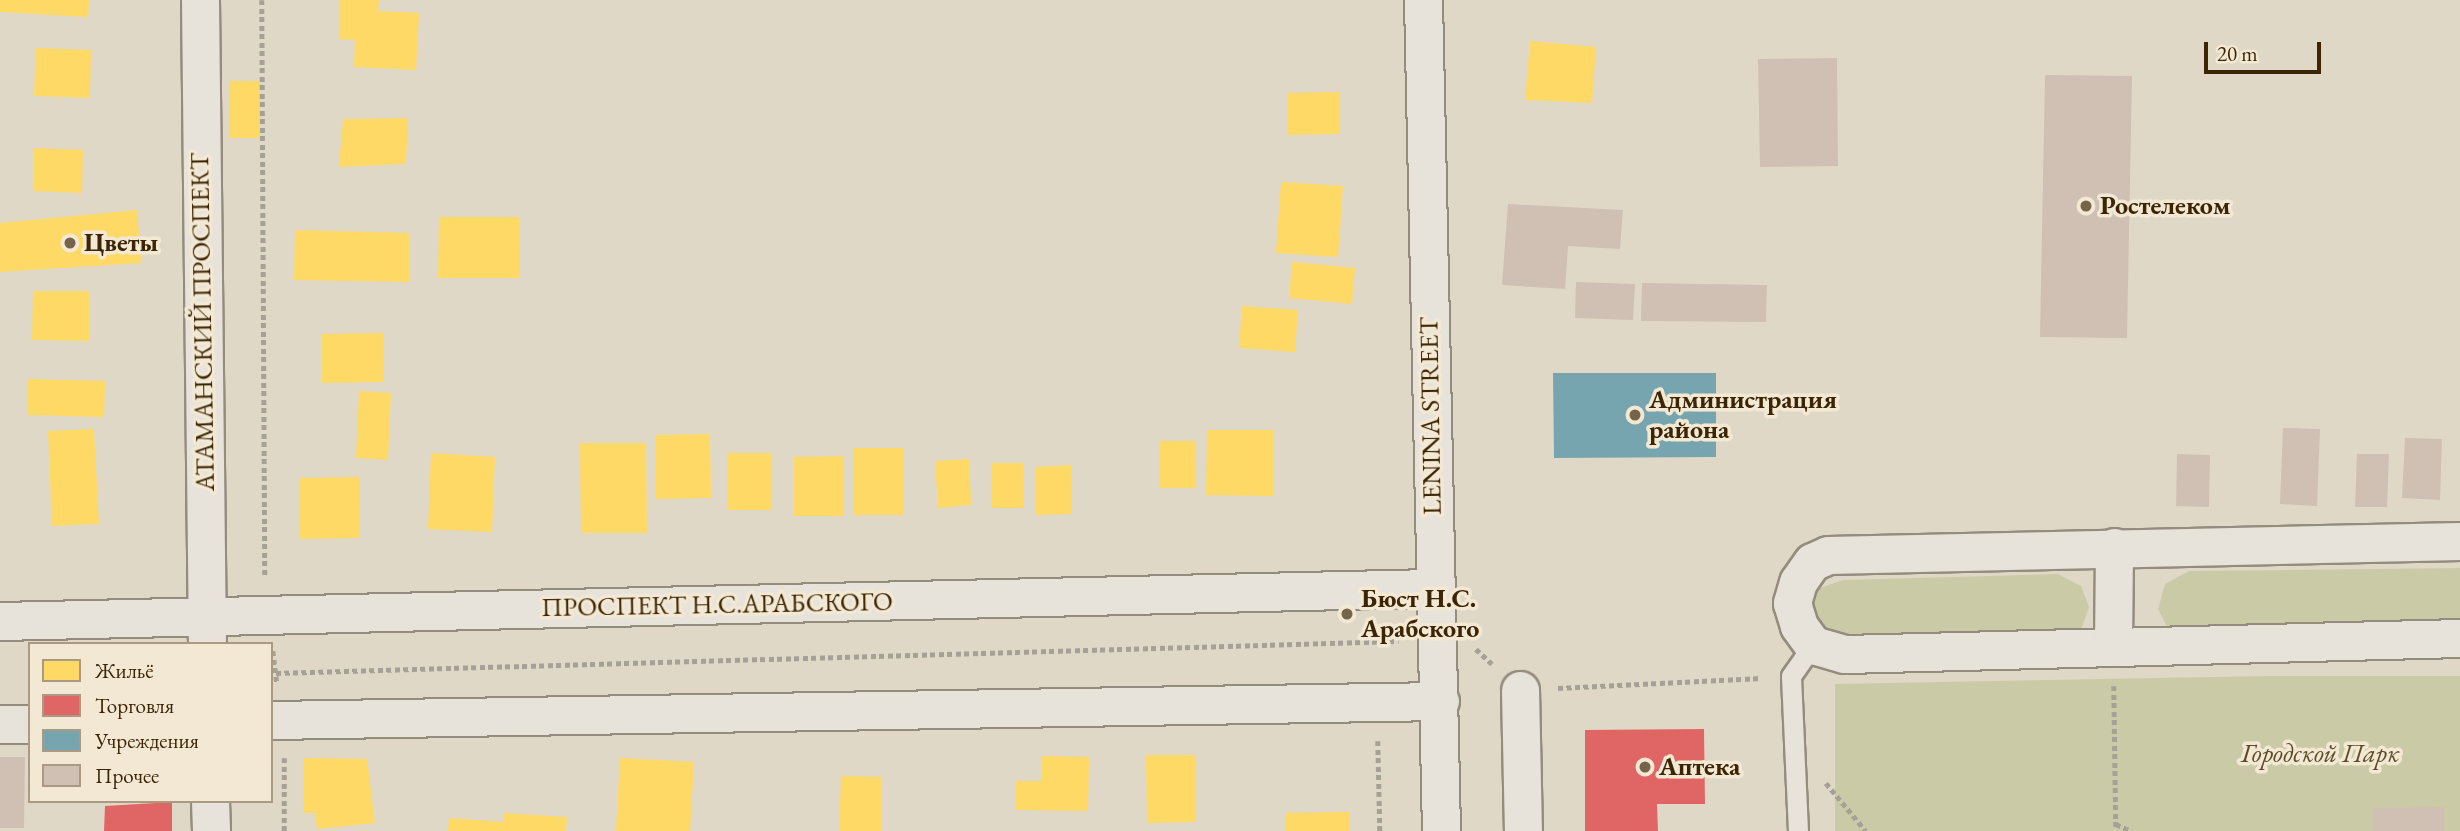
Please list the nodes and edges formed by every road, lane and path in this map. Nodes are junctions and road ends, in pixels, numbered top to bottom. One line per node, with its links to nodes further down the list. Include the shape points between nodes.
1 (200, 0): 9 (street, АТАМАНСКИЙ ПРОСПЕКТ)
2 (262, 0): 7 (path, via 265,582)
3 (1423, 0): 6 (street, LENINA STREET)
4 (2460, 541): 5 (street)
5 (2114, 547): 13 (street, via 1828,555 1812,562 1798,582 1792,603 1799,626); 14 (street)
6 (1434, 588): 7 (street, ПРОСПЕКТ Н.С.АРАБСКОГО); 20 (street, LENINA STREET)
7 (269, 616): 9 (street, ПРОСПЕКТ Н.С.АРАБСКОГО); 12 (path)
8 (0, 621): 9 (street, ПРОСПЕКТ Н.С.АРАБСКОГО)
9 (207, 631)
10 (2460, 638): 14 (street)
11 (1406, 641): 17 (path)
12 (272, 642)
13 (1813, 645): 14 (street, via 1845,654); 18 (lane)
14 (2113, 646): 27 (path)
15 (1475, 648): 19 (path)
16 (273, 649): 17 (path)
17 (276, 673): 22 (path)
18 (1791, 676): 19 (path); 25 (lane)
19 (1520, 690): 32 (street)
20 (1440, 701): 21 (street); 31 (street, LENINA STREET)
21 (1377, 704): 22 (street); 30 (path)
22 (277, 720): 29 (path)
23 (0, 724): 24 (street)
24 (28, 724)
25 (1795, 764): 33 (lane); 34 (path, via 1813,767)
26 (210, 803): 28 (street)
27 (2116, 824): 35 (path); 36 (path)
28 (211, 831)
29 (284, 831)
30 (1380, 831)
31 (1441, 831)
32 (1523, 831)
33 (1798, 831)
34 (1866, 831)
35 (2116, 831)
36 (2131, 831)

